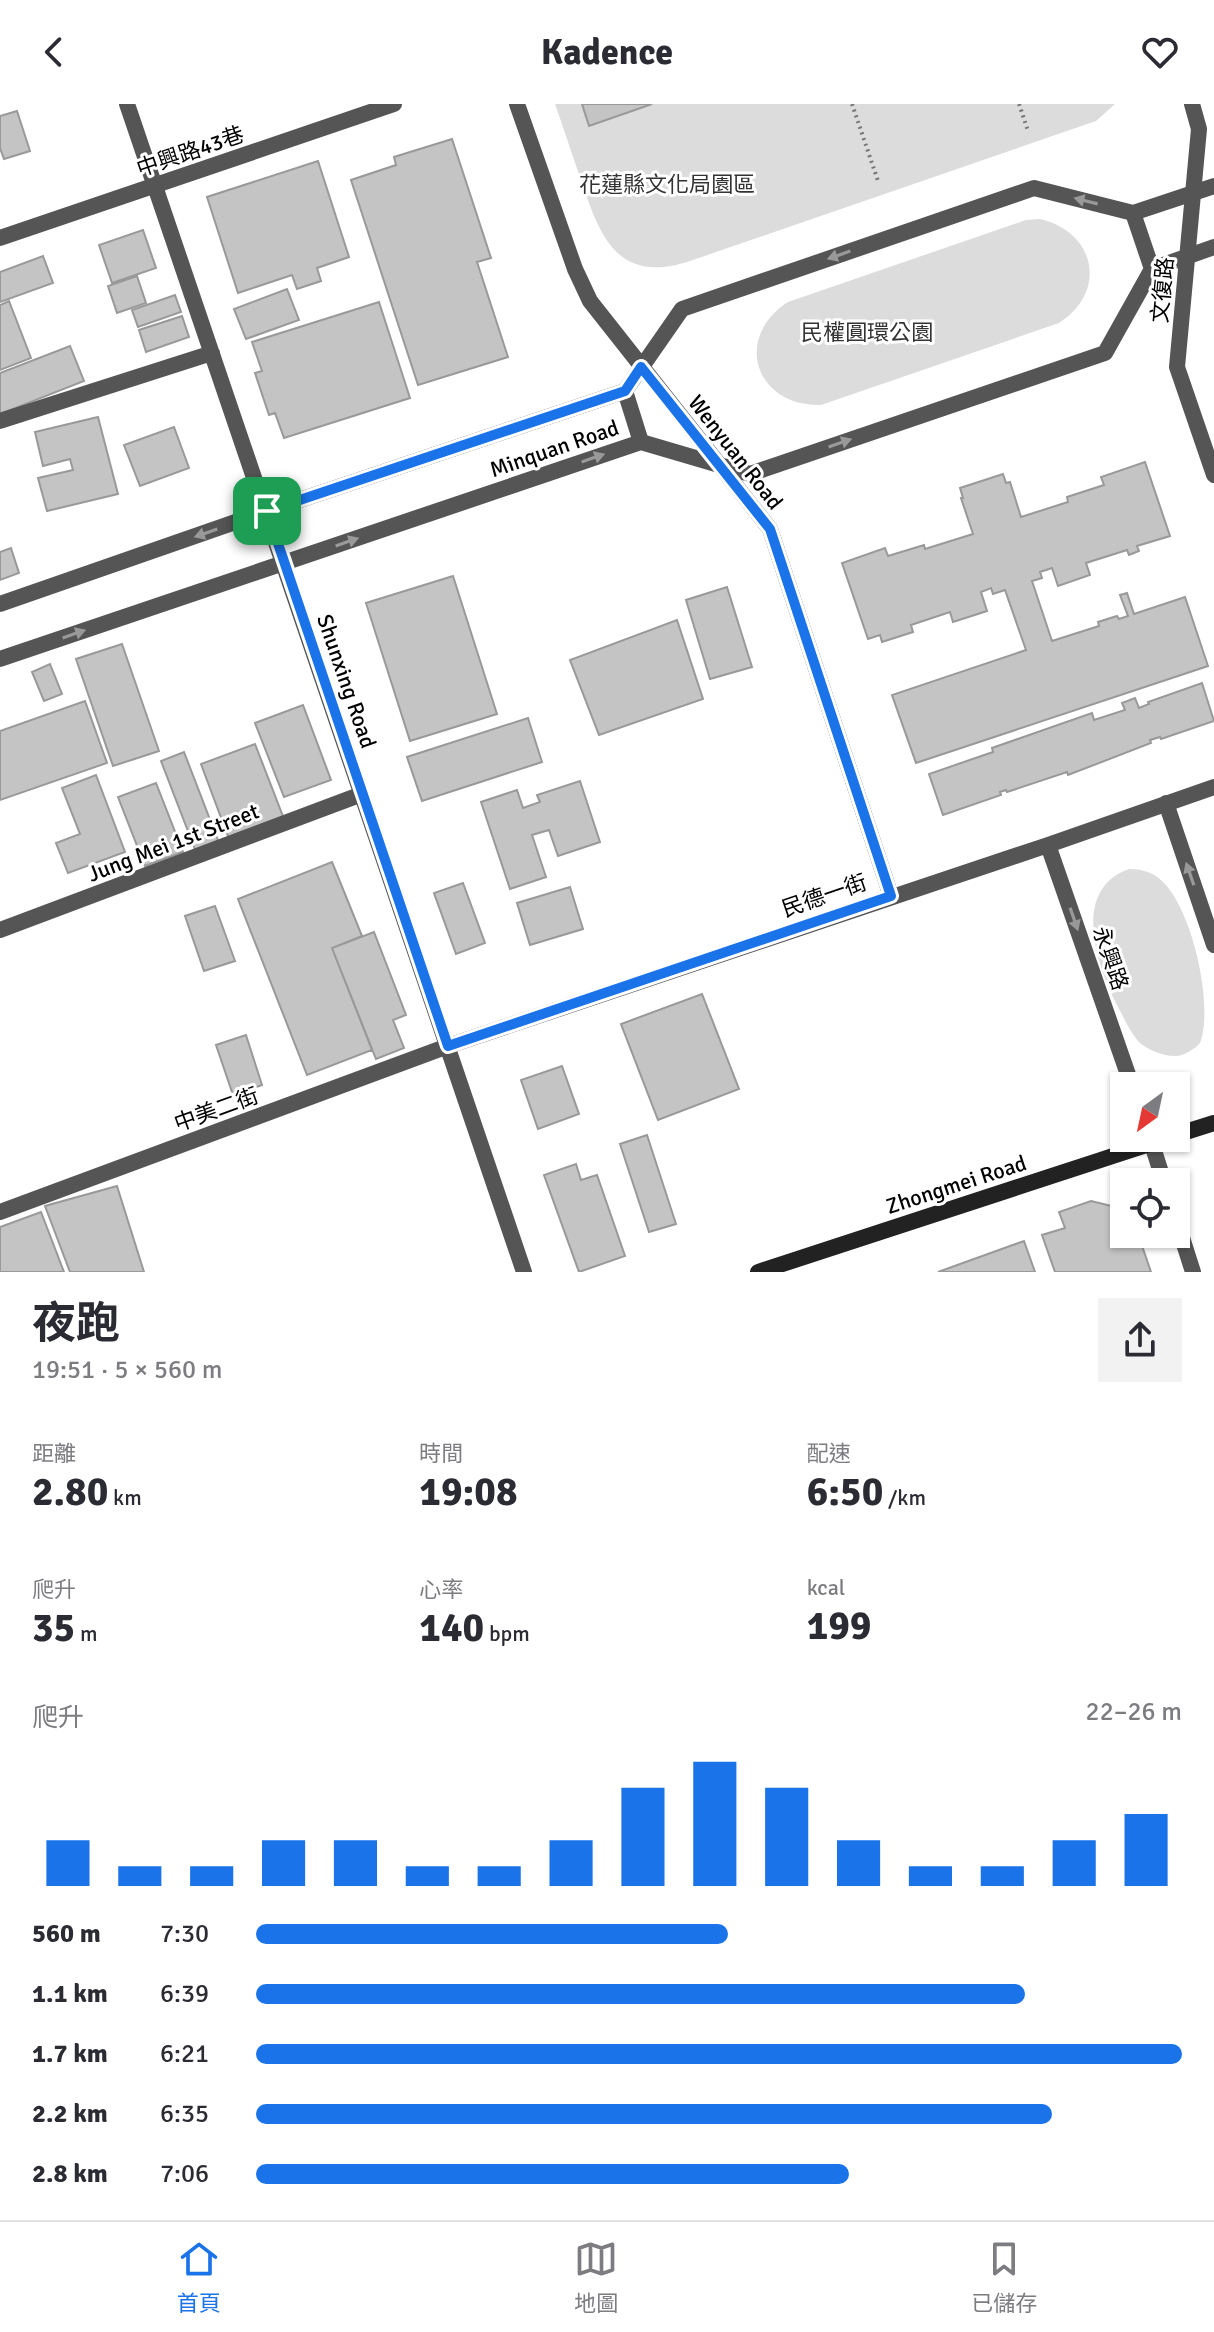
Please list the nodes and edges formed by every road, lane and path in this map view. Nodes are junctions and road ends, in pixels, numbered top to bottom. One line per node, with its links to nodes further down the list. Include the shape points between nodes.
1 (127, 104): 9 (street, Shunxing Road)
2 (394, 104): 9 (street, 中興路43巷)
3 (517, 104): 18 (street, Wenyuan Road, via 590,301)
4 (852, 104): 8 (path)
5 (1019, 104): 7 (path)
6 (1192, 104): 11 (street, 文復路, via 1199,129)
7 (1028, 131)
8 (878, 181)
9 (155, 186): 13 (street, 中興路43巷); 17 (street, Shunxing Road)
10 (1214, 186): 11 (street)
11 (1193, 193): 12 (street); 15 (street, 文復路)
12 (1133, 213): 16 (street); 18 (street, Minquan Road, one-way to 18, via 1034,188 682,309)
13 (0, 238)
14 (1214, 247): 15 (street)
15 (1187, 256): 16 (street); 23 (street, 文復路, via 1177,367)
16 (1152, 269): 22 (street, Minquan Road, one-way to 16, via 750,474 1105,353)
17 (212, 353): 20 (street); 24 (street, Shunxing Road)
18 (641, 367): 19 (street, Minquan Road); 22 (street, Wenyuan Road)
19 (625, 391): 21 (street); 24 (street, Minquan Road)
20 (0, 421)
21 (641, 442): 22 (street, Minquan Road); 25 (street, Minquan Road, one-way to 21)
22 (719, 465): 32 (street, Wenyuan Road, via 770,529)
23 (1214, 475)
24 (267, 511): 25 (street, Shunxing Road); 26 (street, Minquan Road, one-way to 26)
25 (284, 563): 27 (street, Minquan Road, one-way to 25); 29 (street, Shunxing Road)
26 (0, 604)
27 (0, 659)
28 (1214, 787): 30 (street, 民德一街)
29 (362, 794): 33 (street, Jung Mei 1st Street); 35 (street, Shunxing Road)
30 (1166, 803): 31 (street, 民德一街); 34 (street, one-way to 30)
31 (1048, 845): 32 (street, 民德一街); 36 (street, 永興路, one-way to 36)
32 (891, 896): 35 (street, 民德一街)
33 (0, 930)
34 (1214, 945)
35 (448, 1046): 40 (street, 中美二街); 42 (street, Shunxing Road)
36 (1127, 1072)
37 (1214, 1123): 38 (street)
38 (1190, 1131)
39 (1121, 1152): 43 (street, Zhongmei Road)
40 (0, 1212)
41 (1185, 1248): 44 (street)
42 (524, 1272)
43 (758, 1272)
44 (1193, 1272)

